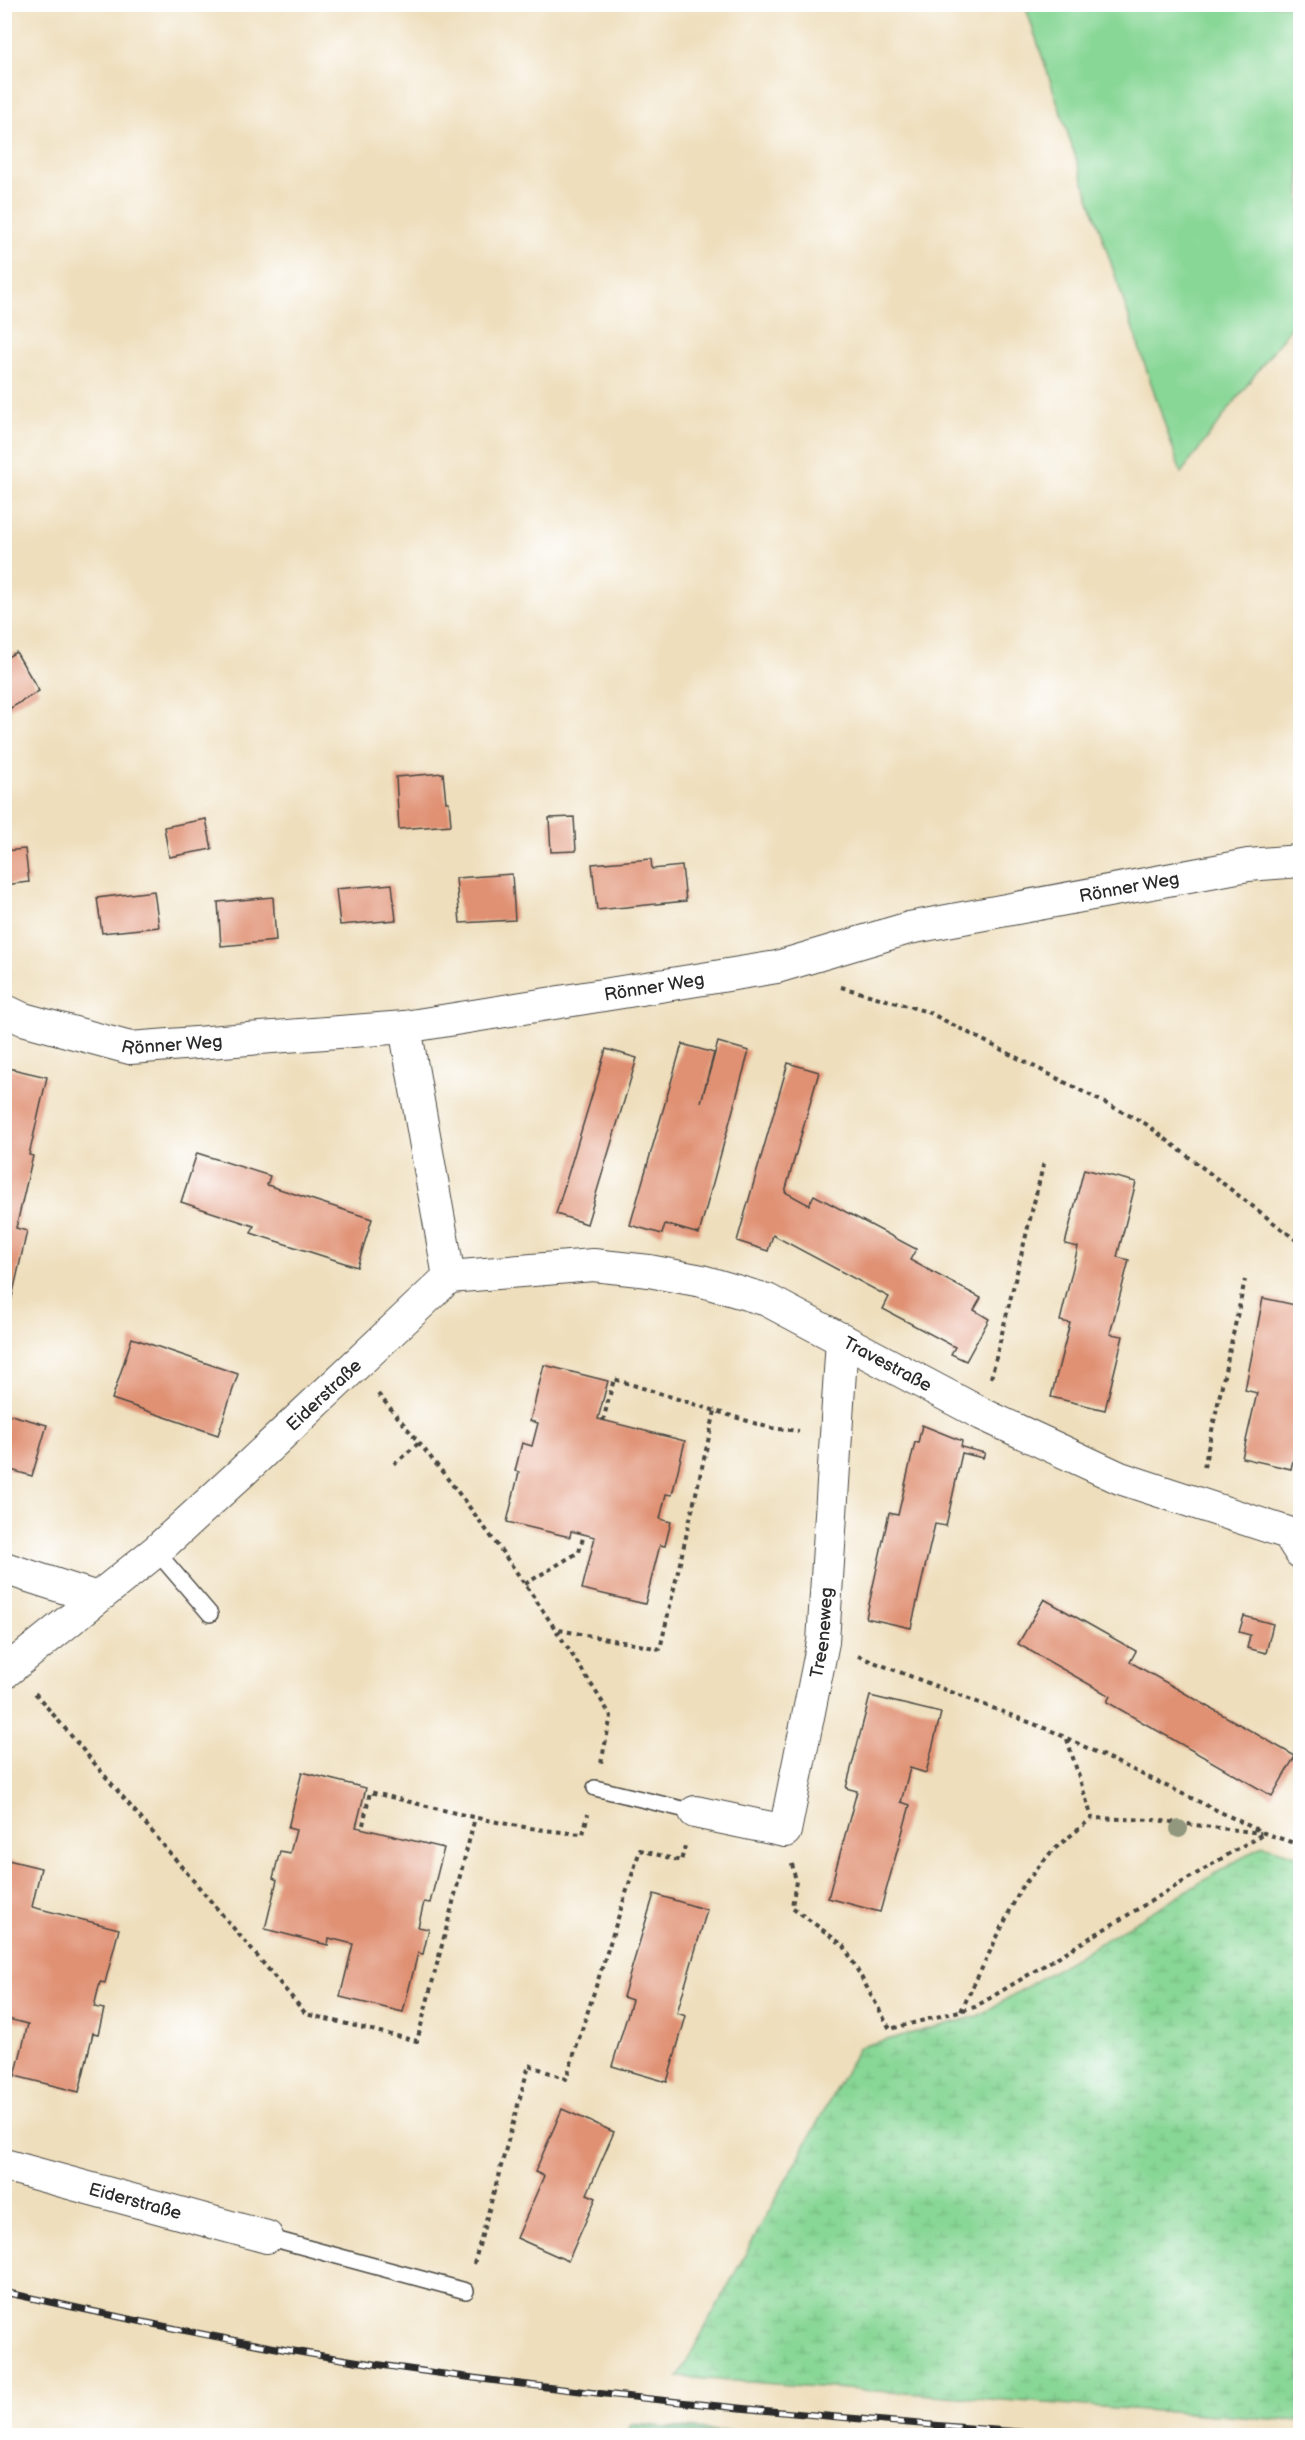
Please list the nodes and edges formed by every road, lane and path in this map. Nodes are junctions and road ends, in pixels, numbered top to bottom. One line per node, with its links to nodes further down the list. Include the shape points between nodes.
1 (1300, 861): 4 (street, Rönner Weg, via 1248,865 909,928 777,967)
2 (834, 984): 6 (path, via 928,1012 1146,1124)
3 (4, 1010): 4 (street, Rönner Weg, via 23,1019 130,1048)
4 (405, 1027): 7 (street)
5 (1044, 1162): 12 (path)
6 (1300, 1243)
7 (449, 1277): 9 (street, Travestraße, via 593,1265 649,1271 767,1300); 10 (street, Eiderstraße)
8 (1245, 1280): 17 (path)
9 (842, 1339): 12 (street, Travestraße); 14 (street, Treeneweg)
10 (354, 1366): 15 (path); 19 (street, Eiderstraße)
11 (715, 1411): 13 (path, via 614,1379); 14 (path, via 770,1428); 25 (path, via 660,1649)
12 (982, 1414): 17 (street, Travestraße, via 1120,1478)
13 (603, 1421)
14 (836, 1434): 26 (street, Treeneweg)
15 (420, 1442): 16 (path); 22 (path)
16 (394, 1464)
17 (1196, 1503): 20 (street, Travestraße, via 1288,1533)
18 (584, 1534): 22 (path, via 579,1552)
19 (156, 1551): 23 (street, Eiderstraße); 24 (lane)
20 (1300, 1552)
21 (4, 1568): 23 (street)
22 (525, 1584): 25 (path)
23 (97, 1598): 27 (street, Eiderstraße)
24 (210, 1614)
25 (558, 1630): 29 (path, via 611,1716)
26 (823, 1642): 28 (path); 34 (street, Treeneweg)
27 (8, 1670): 31 (path, via 147,1823 306,2013 417,2041)
28 (1068, 1739): 32 (path); 35 (path)
29 (595, 1788): 30 (lane); 31 (path, via 583,1834 537,1831)
30 (695, 1812): 34 (street); 40 (path, via 681,1861 640,1850 566,2079 529,2065)
31 (476, 1818): 33 (path, via 370,1792)
32 (1092, 1818): 35 (path, via 1154,1820); 37 (path, via 1052,1851 1021,1888)
33 (363, 1825)
34 (785, 1832): 37 (path, via 796,1881 792,1907 844,1946 890,2029)
35 (1264, 1833): 36 (path); 37 (path, via 975,2007)
36 (1300, 1845)
37 (961, 2011)
38 (4, 2165): 39 (street, Eiderstraße)
39 (267, 2237): 40 (lane)
40 (466, 2291)

